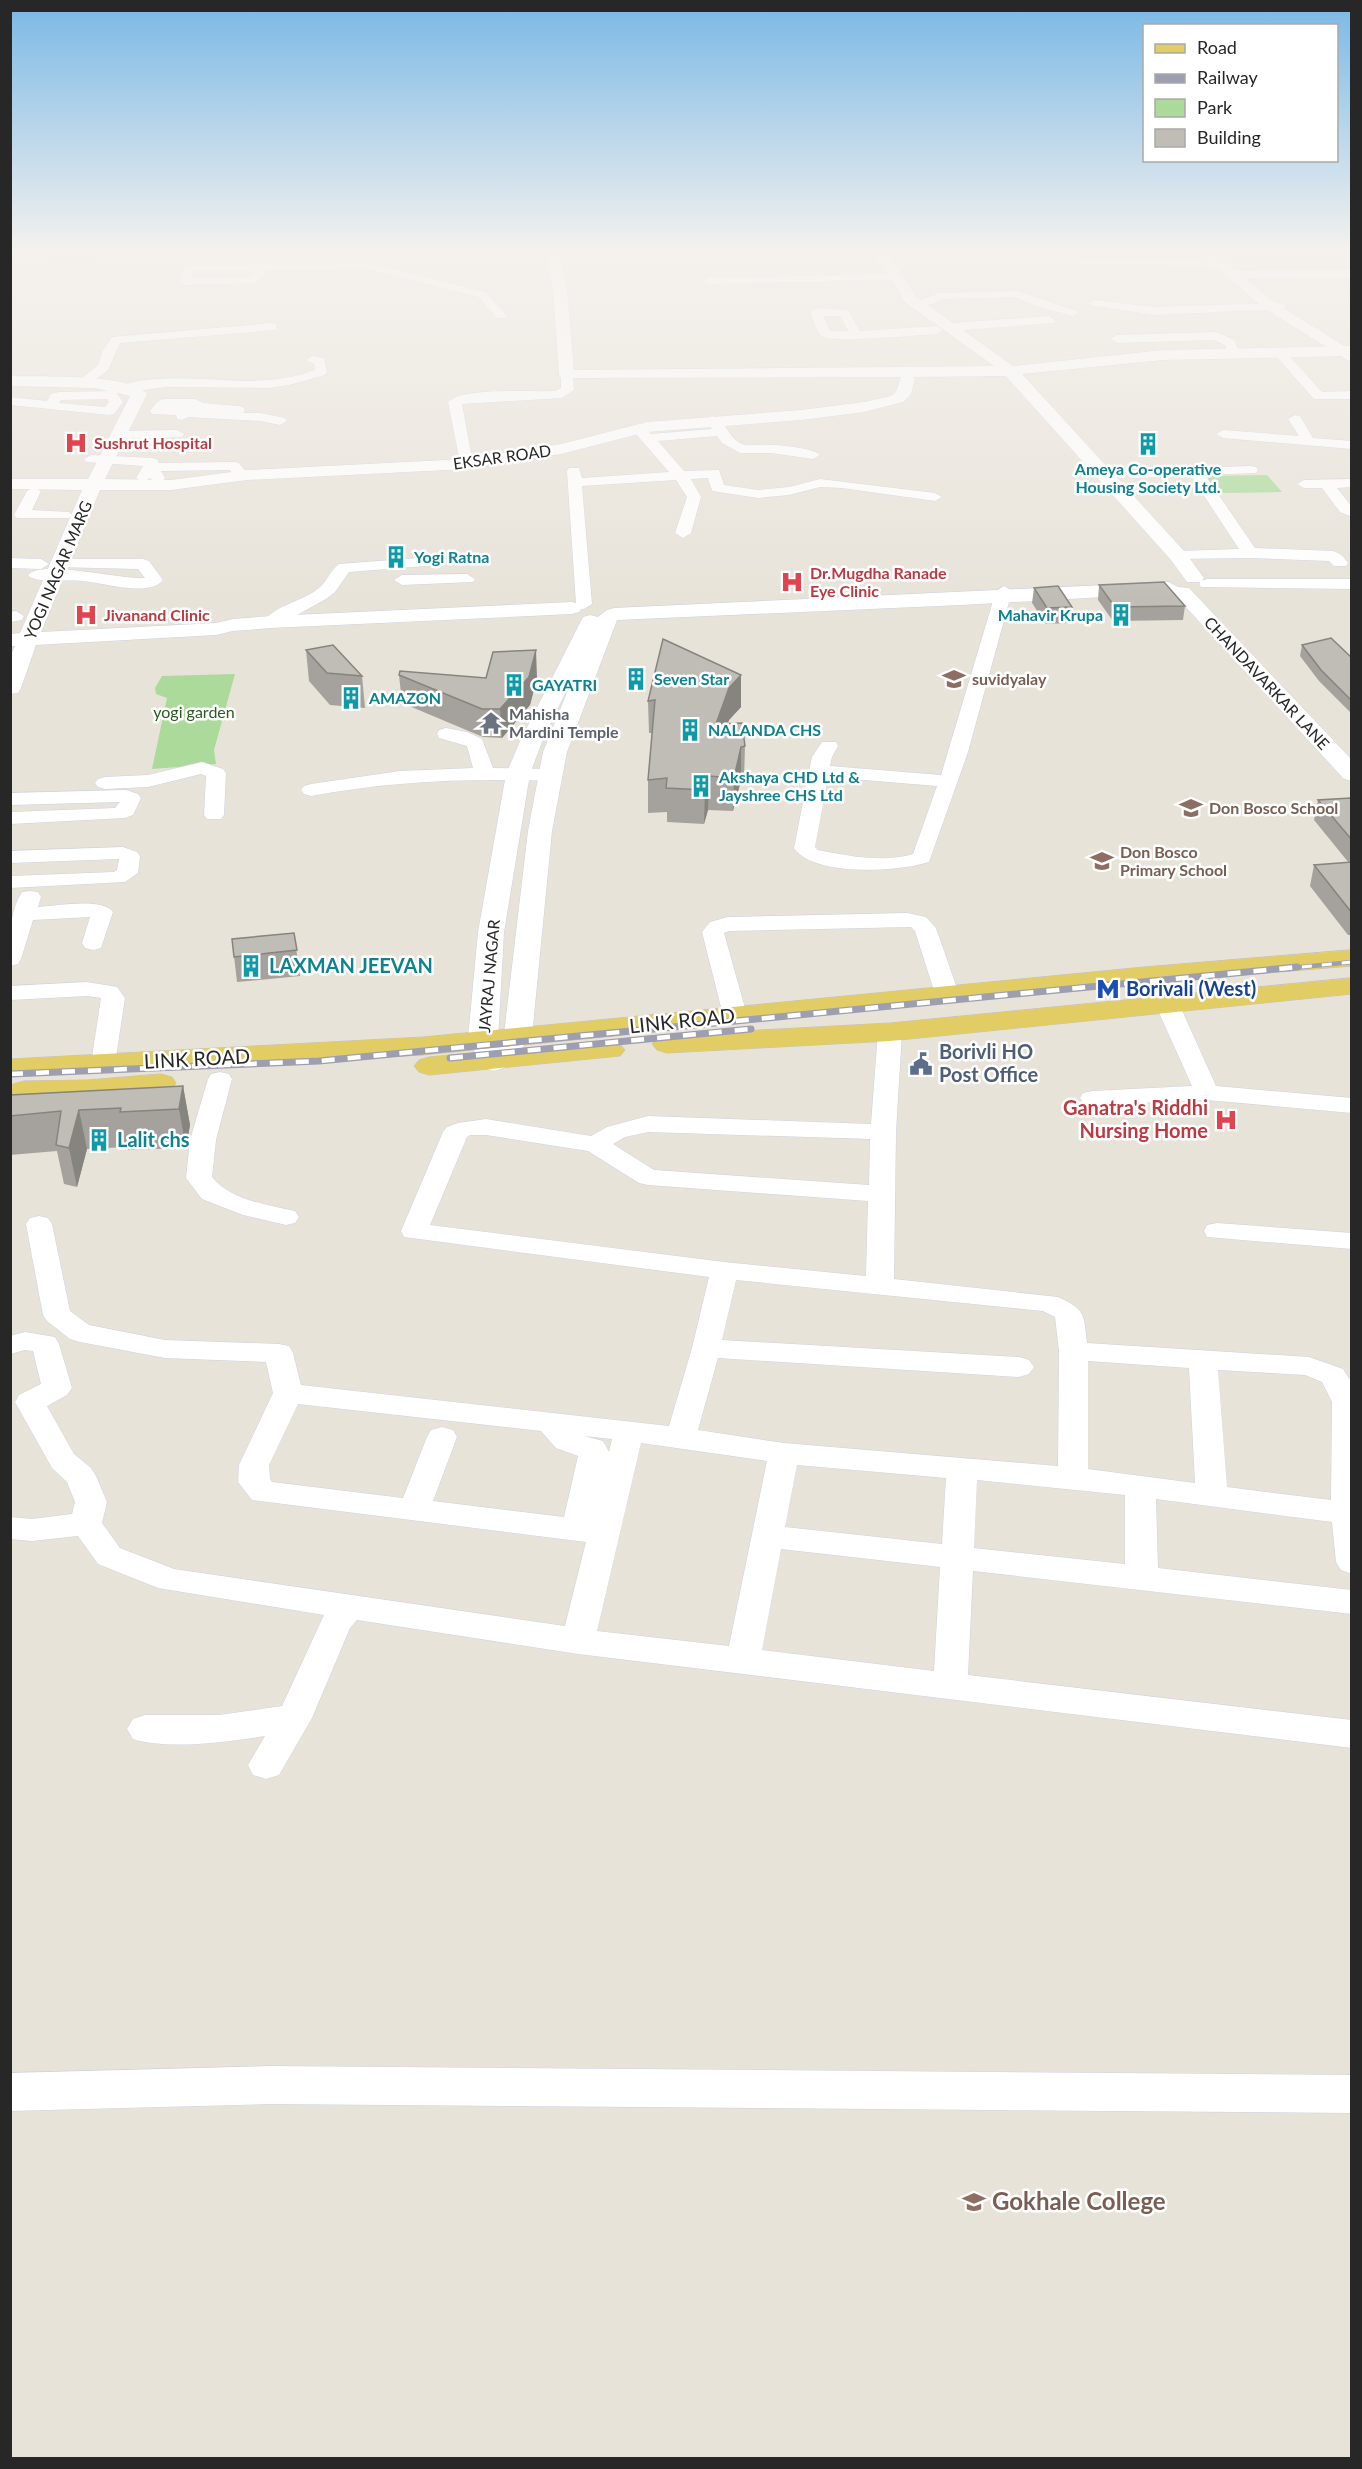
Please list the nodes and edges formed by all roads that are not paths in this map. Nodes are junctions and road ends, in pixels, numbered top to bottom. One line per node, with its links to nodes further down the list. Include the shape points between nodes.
1 (101, 369): 10 (street)
2 (321, 369): 11 (street, via 313,376 267,384 155,384)
3 (567, 369): 7 (street)
4 (1011, 369): 6 (street)
5 (1295, 369): 14 (street, via 1319,396)
6 (1003, 370): 8 (street); 29 (street, CHANDAVARKAR LANE); 49 (street, CHANDAVARKAR LANE)
7 (567, 375): 8 (street); 30 (street, via 568,390 551,401 466,398 455,402)
8 (907, 375): 20 (street, EKSAR ROAD, via 903,394 888,403)
9 (11, 382): 13 (street)
10 (81, 384): 11 (street); 13 (street)
11 (129, 389): 17 (street, via 139,394)
12 (10, 392): 13 (street, via 14,398)
13 (39, 394): 15 (street)
14 (1352, 395)
15 (10, 408)
16 (183, 414): 16 (street, via 157,411 160,404 174,403 238,410 234,414); 17 (street); 19 (street, via 199,418 247,415)
17 (120, 417): 24 (street); 28 (street)
18 (1294, 419): 25 (street)
19 (280, 421)
20 (716, 426): 22 (street, EKSAR ROAD, via 647,427); 27 (street, via 740,449)
21 (177, 434): 24 (street)
22 (644, 434): 30 (street, EKSAR ROAD); 33 (street)
23 (1223, 434): 25 (street)
24 (119, 435): 28 (street)
25 (1309, 442): 26 (street)
26 (1352, 445)
27 (813, 455)
28 (99, 460): 41 (street, YOGI NAGAR MARG); 42 (street, via 152,462)
29 (1070, 461)
30 (466, 464): 35 (street, EKSAR ROAD)
31 (1251, 470): 32 (street)
32 (1195, 471): 34 (street); 48 (street)
33 (679, 474): 44 (street, via 714,473 717,488 758,494 820,483); 47 (street, via 694,496); 59 (street, via 580,480)
34 (1133, 474)
35 (242, 476): 36 (street, via 234,466 171,465 152,468); 42 (street, EKSAR ROAD)
36 (158, 478)
37 (1352, 483): 40 (street)
38 (10, 484): 41 (street, EKSAR ROAD)
39 (1304, 484): 40 (street)
40 (1327, 484): 45 (street, via 1345,510)
41 (86, 486): 42 (street, EKSAR ROAD); 46 (street, YOGI NAGAR MARG)
42 (139, 486)
43 (34, 491): 46 (street, via 21,515)
44 (935, 497)
45 (1352, 513)
46 (69, 518): 57 (street, YOGI NAGAR MARG)
47 (683, 533)
48 (1250, 553): 49 (street); 52 (street, via 1333,556)
49 (1178, 556): 55 (street, CHANDAVARKAR LANE)
50 (10, 562): 57 (street)
51 (431, 562): 54 (street, via 353,565 339,571)
52 (1341, 563)
53 (467, 579): 54 (street)
54 (338, 580): 61 (street, via 326,592 283,612)
55 (1182, 583): 56 (street); 58 (street); 66 (street, CHANDAVARKAR LANE); 70 (street, CHANDAVARKAR LANE)
56 (1352, 584)
57 (32, 591): 57 (street, via 142,564 155,580 119,582 93,577); 62 (street); 63 (street, YOGI NAGAR MARG)
58 (1004, 595): 59 (street); 72 (street)
59 (593, 612): 60 (street); 69 (street, JAYRAJ NAGAR); 71 (street, JAYRAJ NAGAR)
60 (445, 617): 61 (street); 62 (street, via 232,632)
61 (271, 622): 62 (street)
62 (216, 629)
63 (13, 676)
64 (446, 734): 68 (street, via 475,742)
65 (829, 746): 67 (street)
66 (1352, 751)
67 (819, 771): 72 (street); 72 (street, via 804,848 811,855 872,863 896,864 922,858)
68 (484, 774): 69 (street); 74 (street, via 370,780)
69 (518, 774): 71 (street); 94 (street, JAYRAJ NAGAR, via 491,932)
70 (1352, 774)
71 (551, 775): 93 (street, JAYRAJ NAGAR, via 540,831)
72 (949, 781)
73 (10, 786): 75 (street)
74 (311, 790)
75 (52, 791): 76 (street); 77 (street, via 148,781 202,768 216,773); 78 (street, via 131,798 126,811 118,814)
76 (11, 799)
77 (214, 815)
78 (10, 818)
79 (10, 826): 80 (street, via 123,824 118,843 113,845)
80 (10, 849)
81 (10, 857): 82 (street, via 123,853 130,856 127,873 118,878)
82 (10, 882)
83 (116, 891): 84 (street)
84 (17, 922): 85 (street, via 102,912)
85 (93, 943)
86 (1352, 958): 89 (main road, LINK ROAD)
87 (1352, 986): 90 (main road, LINK ROAD)
88 (10, 993): 95 (street, via 87,989 109,992 113,998)
89 (947, 994): 91 (main road, LINK ROAD); 91 (street, via 925,928 918,922 728,924 713,932)
90 (1168, 1006): 92 (main road, LINK ROAD); 99 (street)
91 (735, 1015): 93 (main road, LINK ROAD)
92 (890, 1032): 94 (main road, LINK ROAD); 102 (street)
93 (518, 1036): 94 (main road, LINK ROAD)
94 (488, 1051): 95 (main road, LINK ROAD, via 329,1052); 97 (main road, LINK ROAD)
95 (103, 1064): 96 (main road, LINK ROAD)
96 (10, 1068)
97 (220, 1079): 98 (main road, LINK ROAD, via 87,1089); 105 (street, via 203,1140 199,1178 211,1193)
98 (10, 1090)
99 (1207, 1093): 100 (street); 101 (street)
100 (1092, 1098)
101 (1352, 1106)
102 (883, 1132): 103 (street, via 648,1124 616,1132); 104 (street)
103 (595, 1144): 104 (street, via 648,1177); 109 (street, via 486,1127 456,1132 414,1231)
104 (882, 1194): 110 (street)
105 (285, 1217)
106 (39, 1224): 116 (street, via 57,1316 80,1333 165,1349 279,1353)
107 (1217, 1231): 108 (street)
108 (1352, 1241)
109 (724, 1270): 110 (street); 112 (street)
110 (880, 1285): 113 (street, via 1048,1303 1066,1311)
111 (10, 1345): 128 (street, via 25,1341 45,1344 57,1388 30,1402 63,1461 80,1476 91,1502)
112 (706, 1348): 115 (street); 120 (street)
113 (1073, 1351): 114 (street); 123 (street)
114 (1203, 1361): 125 (street); 127 (street, via 1309,1366 1333,1376 1347,1402)
115 (1019, 1367)
116 (288, 1393): 117 (street); 126 (street, via 254,1464 254,1482 263,1492)
117 (550, 1422): 118 (street); 130 (street, via 561,1439 592,1448 594,1453)
118 (629, 1431): 120 (street); 130 (street)
119 (442, 1437): 126 (street)
120 (680, 1439): 121 (street)
121 (784, 1453): 122 (street); 131 (street)
122 (962, 1468): 123 (street); 132 (street)
123 (1073, 1478): 124 (street)
124 (1140, 1486): 125 (street); 134 (street)
125 (1212, 1497): 127 (street)
126 (414, 1510): 130 (street)
127 (1347, 1513): 133 (street)
128 (86, 1524): 129 (street, via 32,1530); 136 (street, via 110,1556 170,1580)
129 (10, 1528)
130 (590, 1531): 137 (street)
131 (768, 1536): 132 (street); 138 (street)
132 (957, 1557): 134 (street); 139 (street)
133 (1352, 1562)
134 (1142, 1579): 135 (street)
135 (1352, 1602)
136 (349, 1606): 137 (street); 140 (street, via 336,1623)
137 (579, 1641): 138 (street)
138 (743, 1659): 139 (street)
139 (950, 1685): 142 (street)
140 (294, 1718): 141 (street, via 219,1729); 143 (street)
141 (145, 1729)
142 (1352, 1734)
143 (266, 1765)
144 (10, 2092): 145 (street, via 270,2085)
145 (1352, 2094)

